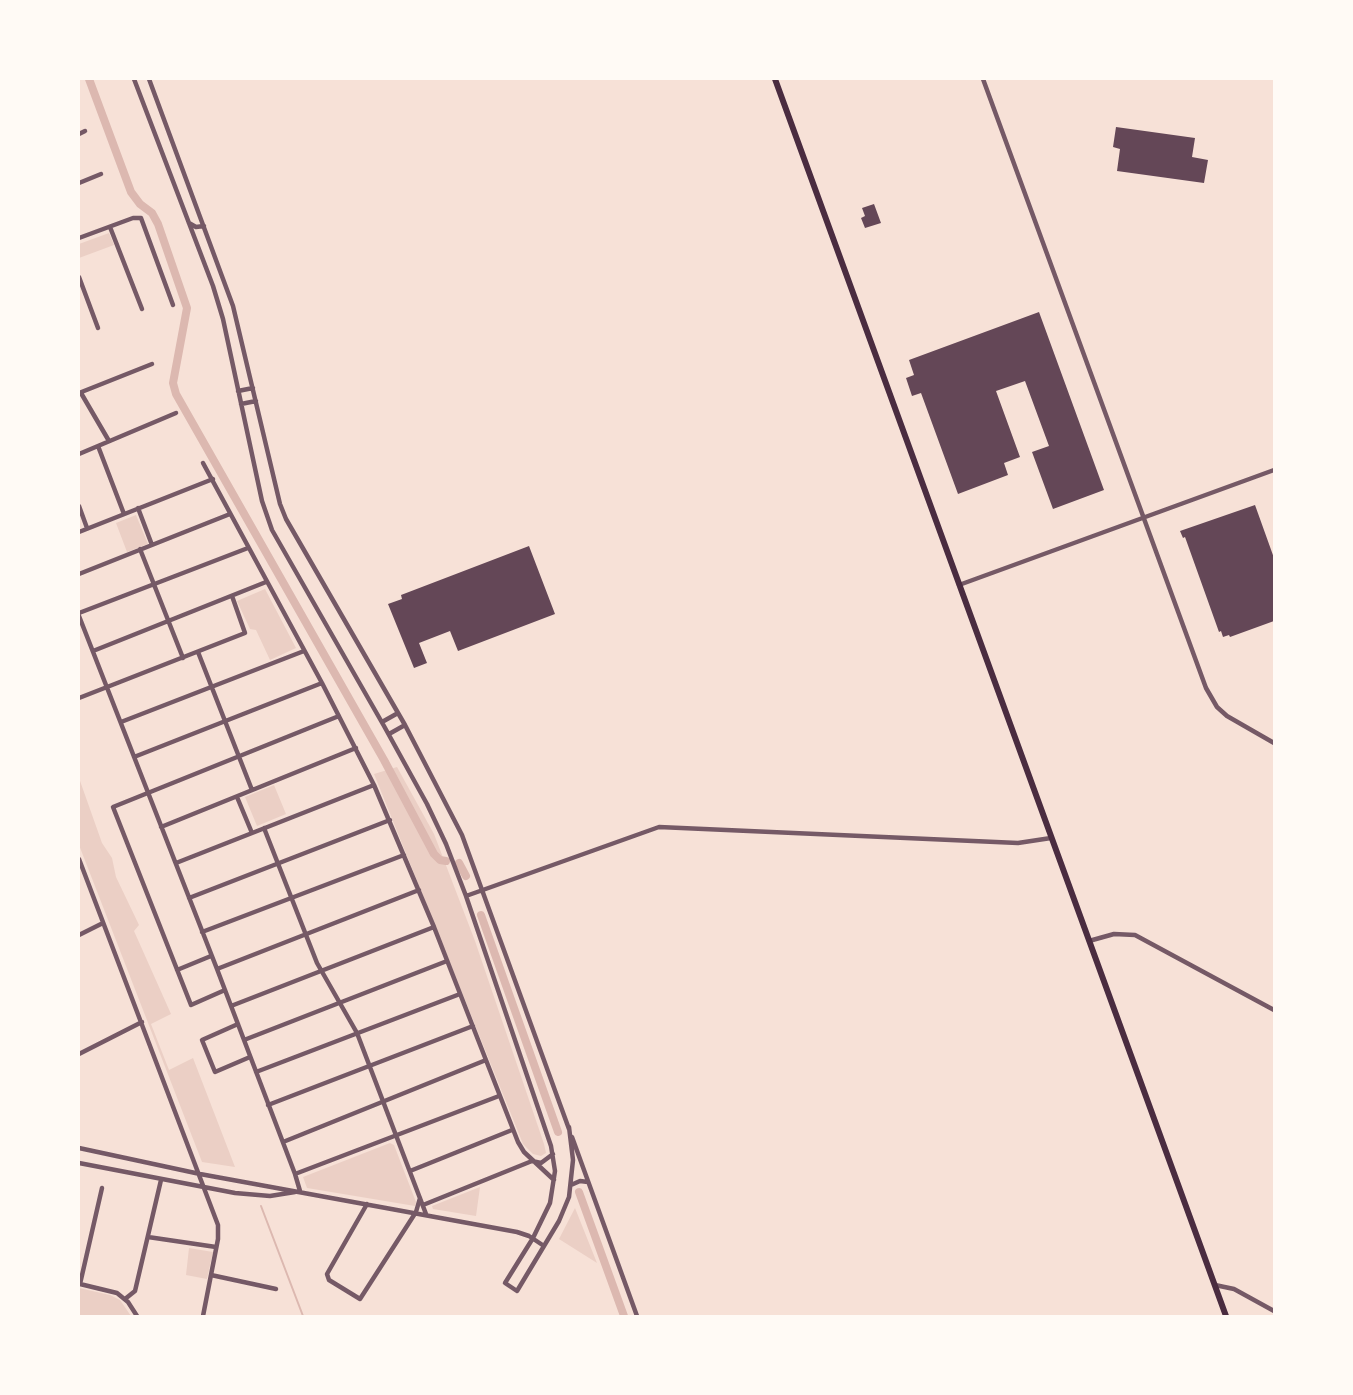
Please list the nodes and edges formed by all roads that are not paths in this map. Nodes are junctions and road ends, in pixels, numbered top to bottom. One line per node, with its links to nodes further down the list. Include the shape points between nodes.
1 (134, 79): 9 (street)
2 (149, 79): 10 (street)
3 (775, 79): 43 (main road)
4 (983, 79): 34 (street)
5 (85, 131): 6 (street)
6 (79, 134)
7 (101, 174): 8 (street)
8 (79, 183)
9 (189, 223): 10 (street); 19 (street, via 223,319)
10 (205, 226): 18 (street, via 233,306)
11 (110, 227): 12 (street); 14 (street, via 141,218); 15 (street)
12 (79, 238)
13 (79, 277): 16 (street)
14 (173, 305)
15 (142, 309)
16 (98, 328)
17 (152, 364): 20 (street)
18 (253, 388): 19 (street); 21 (street)
19 (238, 391): 22 (street)
20 (80, 393): 24 (street)
21 (256, 401): 22 (street); 56 (street, via 286,519)
22 (241, 404): 60 (street, via 272,530)
23 (176, 413): 24 (street)
24 (109, 442): 25 (street)
25 (98, 446): 26 (street); 32 (street)
26 (79, 454)
27 (203, 463): 29 (street)
28 (1274, 470): 34 (street)
29 (213, 479): 31 (street); 33 (street)
30 (79, 506): 35 (street)
31 (138, 508): 32 (street); 37 (street)
32 (124, 514): 35 (street)
33 (230, 514): 37 (street); 38 (street)
34 (1143, 518): 43 (street); 63 (street, via 1209,695 1227,716)
35 (87, 528): 36 (street)
36 (79, 531)
37 (152, 545): 39 (street)
38 (248, 548): 41 (street); 42 (street)
39 (140, 549): 40 (street); 42 (street)
40 (79, 573)
41 (266, 582): 44 (street); 49 (street)
42 (154, 584): 45 (street); 46 (street)
43 (959, 585): 75 (main road)
44 (232, 596): 46 (street); 50 (street, via 245,633)
45 (79, 614): 47 (street)
46 (169, 621): 48 (street); 51 (street)
47 (80, 625): 48 (street)
48 (93, 651): 54 (street)
49 (304, 651): 52 (street); 53 (street)
50 (198, 652): 51 (street); 53 (street)
51 (183, 658): 54 (street)
52 (322, 683): 57 (street); 58 (street)
53 (211, 687): 58 (street); 59 (street)
54 (107, 688): 55 (street); 59 (street)
55 (79, 698)
56 (398, 713): 60 (street); 61 (street)
57 (339, 716): 64 (street); 65 (street)
58 (225, 721): 65 (street); 66 (street)
59 (121, 722): 66 (street)
60 (382, 722): 62 (street)
61 (405, 725): 62 (street); 81 (street, via 462,835)
62 (388, 734): 82 (street, via 427,804)
63 (1274, 743)
64 (356, 748): 67 (street); 68 (street)
65 (239, 756): 68 (street); 69 (street)
66 (134, 757): 69 (street)
67 (374, 785): 71 (street); 73 (street)
68 (252, 790): 70 (street)
69 (148, 792): 72 (street); 94 (street, via 113,807)
70 (237, 797): 72 (street); 74 (street)
71 (390, 820): 76 (street); 79 (street)
72 (162, 827): 78 (street)
73 (264, 828): 74 (street); 79 (street)
74 (251, 833): 78 (street)
75 (1051, 838): 81 (street, via 1012,843 659,827); 90 (main road)
76 (404, 855): 80 (street); 83 (street)
77 (79, 859): 85 (street)
78 (176, 863): 84 (street)
79 (278, 863): 83 (street); 84 (street)
80 (419, 890): 86 (street); 88 (street)
81 (483, 890): 82 (street); 114 (street)
82 (466, 896): 119 (street)
83 (291, 897): 87 (street); 88 (street)
84 (189, 898): 87 (street)
85 (103, 923): 89 (street); 101 (street)
86 (434, 928): 92 (street); 95 (street)
87 (202, 932): 91 (street)
88 (305, 933): 93 (street); 95 (street)
89 (79, 935)
90 (1089, 941): 100 (street, via 1114,934 1141,938); 143 (main road)
91 (212, 956): 93 (street); 94 (street)
92 (447, 961): 97 (street); 98 (street)
93 (217, 969): 96 (street)
94 (177, 970): 96 (street, via 191,1005)
95 (321, 970): 98 (street); 99 (street)
96 (225, 990): 99 (street)
97 (460, 994): 103 (street); 104 (street)
98 (339, 1001): 104 (street); 105 (street)
99 (231, 1006): 102 (street)
100 (1274, 1010)
101 (142, 1022): 106 (street); 123 (street)
102 (238, 1024): 105 (street); 107 (street, via 202,1040 215,1072)
103 (473, 1027): 108 (street); 109 (street)
104 (357, 1033): 109 (street); 110 (street)
105 (244, 1040): 107 (street)
106 (79, 1054)
107 (250, 1057): 110 (street)
108 (486, 1060): 111 (street); 112 (street)
109 (370, 1067): 112 (street); 113 (street)
110 (256, 1072): 113 (street)
111 (499, 1096): 115 (street); 116 (street)
112 (384, 1101): 116 (street); 117 (street)
113 (268, 1105): 117 (street)
114 (569, 1127): 127 (street); 128 (street)
115 (512, 1130): 120 (street); 122 (street)
116 (397, 1136): 122 (street); 124 (street)
117 (283, 1142): 124 (street)
118 (79, 1148): 123 (street)
119 (553, 1154): 120 (street, via 541,1163); 126 (street)
120 (532, 1161): 126 (street); 134 (street)
121 (79, 1163): 125 (street)
122 (411, 1171): 132 (street)
123 (200, 1174): 130 (street); 131 (street)
124 (295, 1174): 131 (street)
125 (161, 1180): 130 (street); 137 (street)
126 (554, 1180): 138 (street, via 547,1212)
127 (589, 1182): 128 (street); 149 (street)
128 (571, 1186): 139 (street, via 563,1214)
129 (102, 1188): 142 (street)
130 (205, 1189): 131 (street, via 270,1196); 140 (street, via 218,1225)
131 (300, 1191): 133 (street)
132 (420, 1197): 134 (street); 135 (street)
133 (368, 1204): 135 (street); 135 (street, via 327,1274 357,1298 362,1298)
134 (422, 1205): 136 (street)
135 (416, 1212): 136 (street)
136 (426, 1214): 138 (street)
137 (148, 1237): 140 (street); 145 (street, via 135,1291)
138 (533, 1238): 139 (street); 139 (street, via 505,1283 517,1291)
139 (544, 1246)
140 (216, 1247): 141 (street)
141 (211, 1275): 144 (street); 148 (street)
142 (80, 1284): 145 (street)
143 (1215, 1285): 146 (street, via 1234,1289); 150 (main road)
144 (276, 1289)
145 (125, 1299): 147 (street)
146 (1274, 1311)
147 (137, 1316)
148 (203, 1316)
149 (637, 1316)
150 (1226, 1316)

